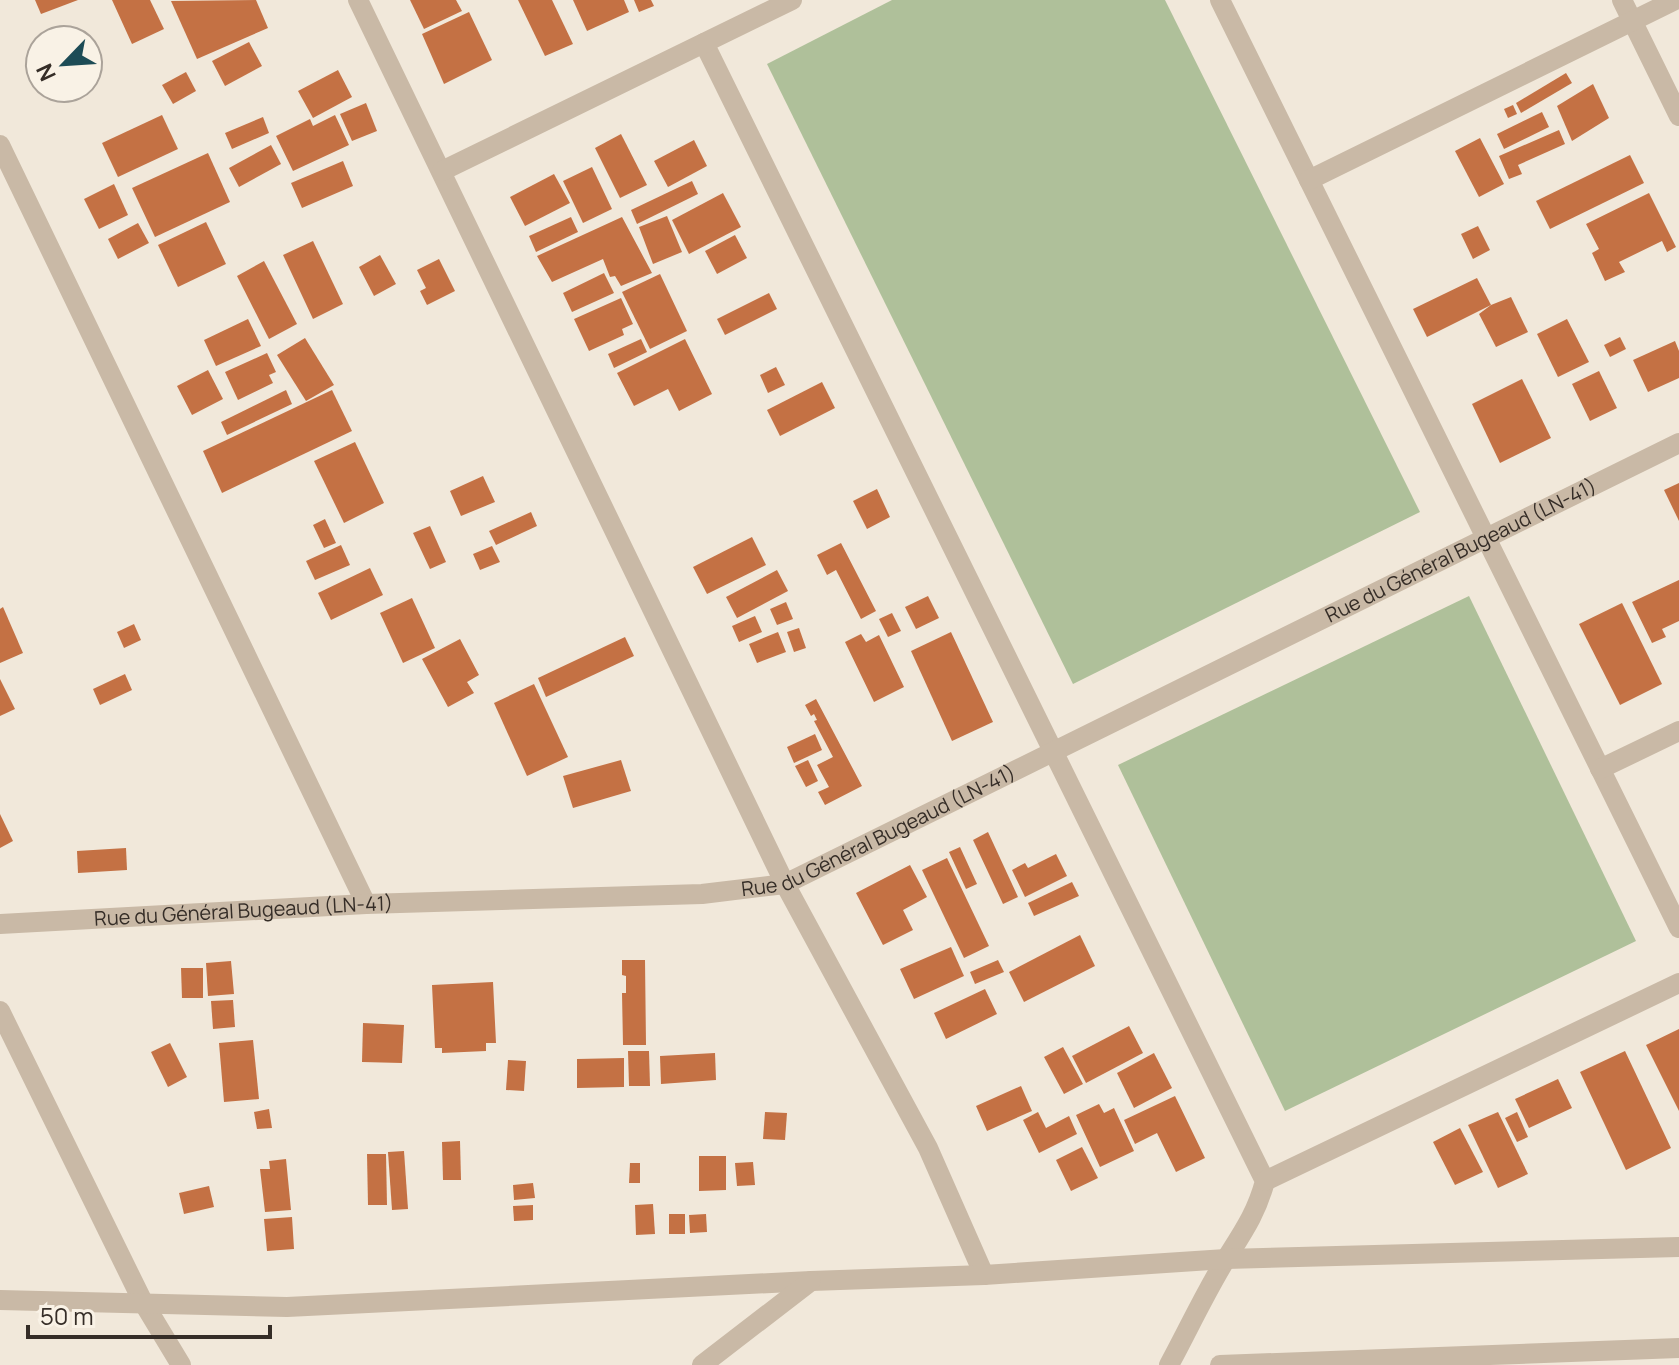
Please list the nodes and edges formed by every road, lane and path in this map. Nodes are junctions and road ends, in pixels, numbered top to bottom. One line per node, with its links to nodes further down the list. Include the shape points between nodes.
1 (358, 0): 10 (street)
2 (792, 0): 7 (street)
3 (1220, 0): 11 (street)
4 (1622, 0): 6 (street)
5 (1675, 0): 6 (street)
6 (1632, 21): 8 (street); 11 (street)
7 (704, 43): 10 (street); 15 (street)
8 (1679, 116)
9 (0, 145): 18 (street)
10 (442, 171): 17 (street)
11 (1309, 180): 13 (street)
12 (1679, 443): 13 (street, Rue du Général Bugeaud (LN-41))
13 (1487, 538): 15 (street, Rue du Général Bugeaud (LN-41)); 16 (street)
14 (1679, 731): 16 (street)
15 (1055, 751): 17 (street, Rue du Général Bugeaud (LN-41)); 23 (street)
16 (1600, 769): 20 (street)
17 (785, 884): 18 (street, Rue du Général Bugeaud (LN-41), via 702,894); 26 (street, via 928,1148)
18 (366, 904): 19 (street, Rue du Général Bugeaud (LN-41))
19 (0, 924)
20 (1679, 928)
21 (1679, 983): 23 (street)
22 (0, 1011): 29 (street)
23 (1265, 1181): 25 (street, via 1259,1206)
24 (1679, 1247): 25 (street)
25 (1226, 1259): 26 (street); 34 (street)
26 (984, 1275): 27 (street)
27 (811, 1281): 29 (street, via 287,1307); 33 (street)
28 (0, 1300): 29 (street)
29 (143, 1302): 32 (street)
30 (1679, 1348): 31 (street)
31 (1360, 1362): 35 (street)
32 (181, 1365)
33 (702, 1365)
34 (1169, 1365)
35 (1220, 1365)

